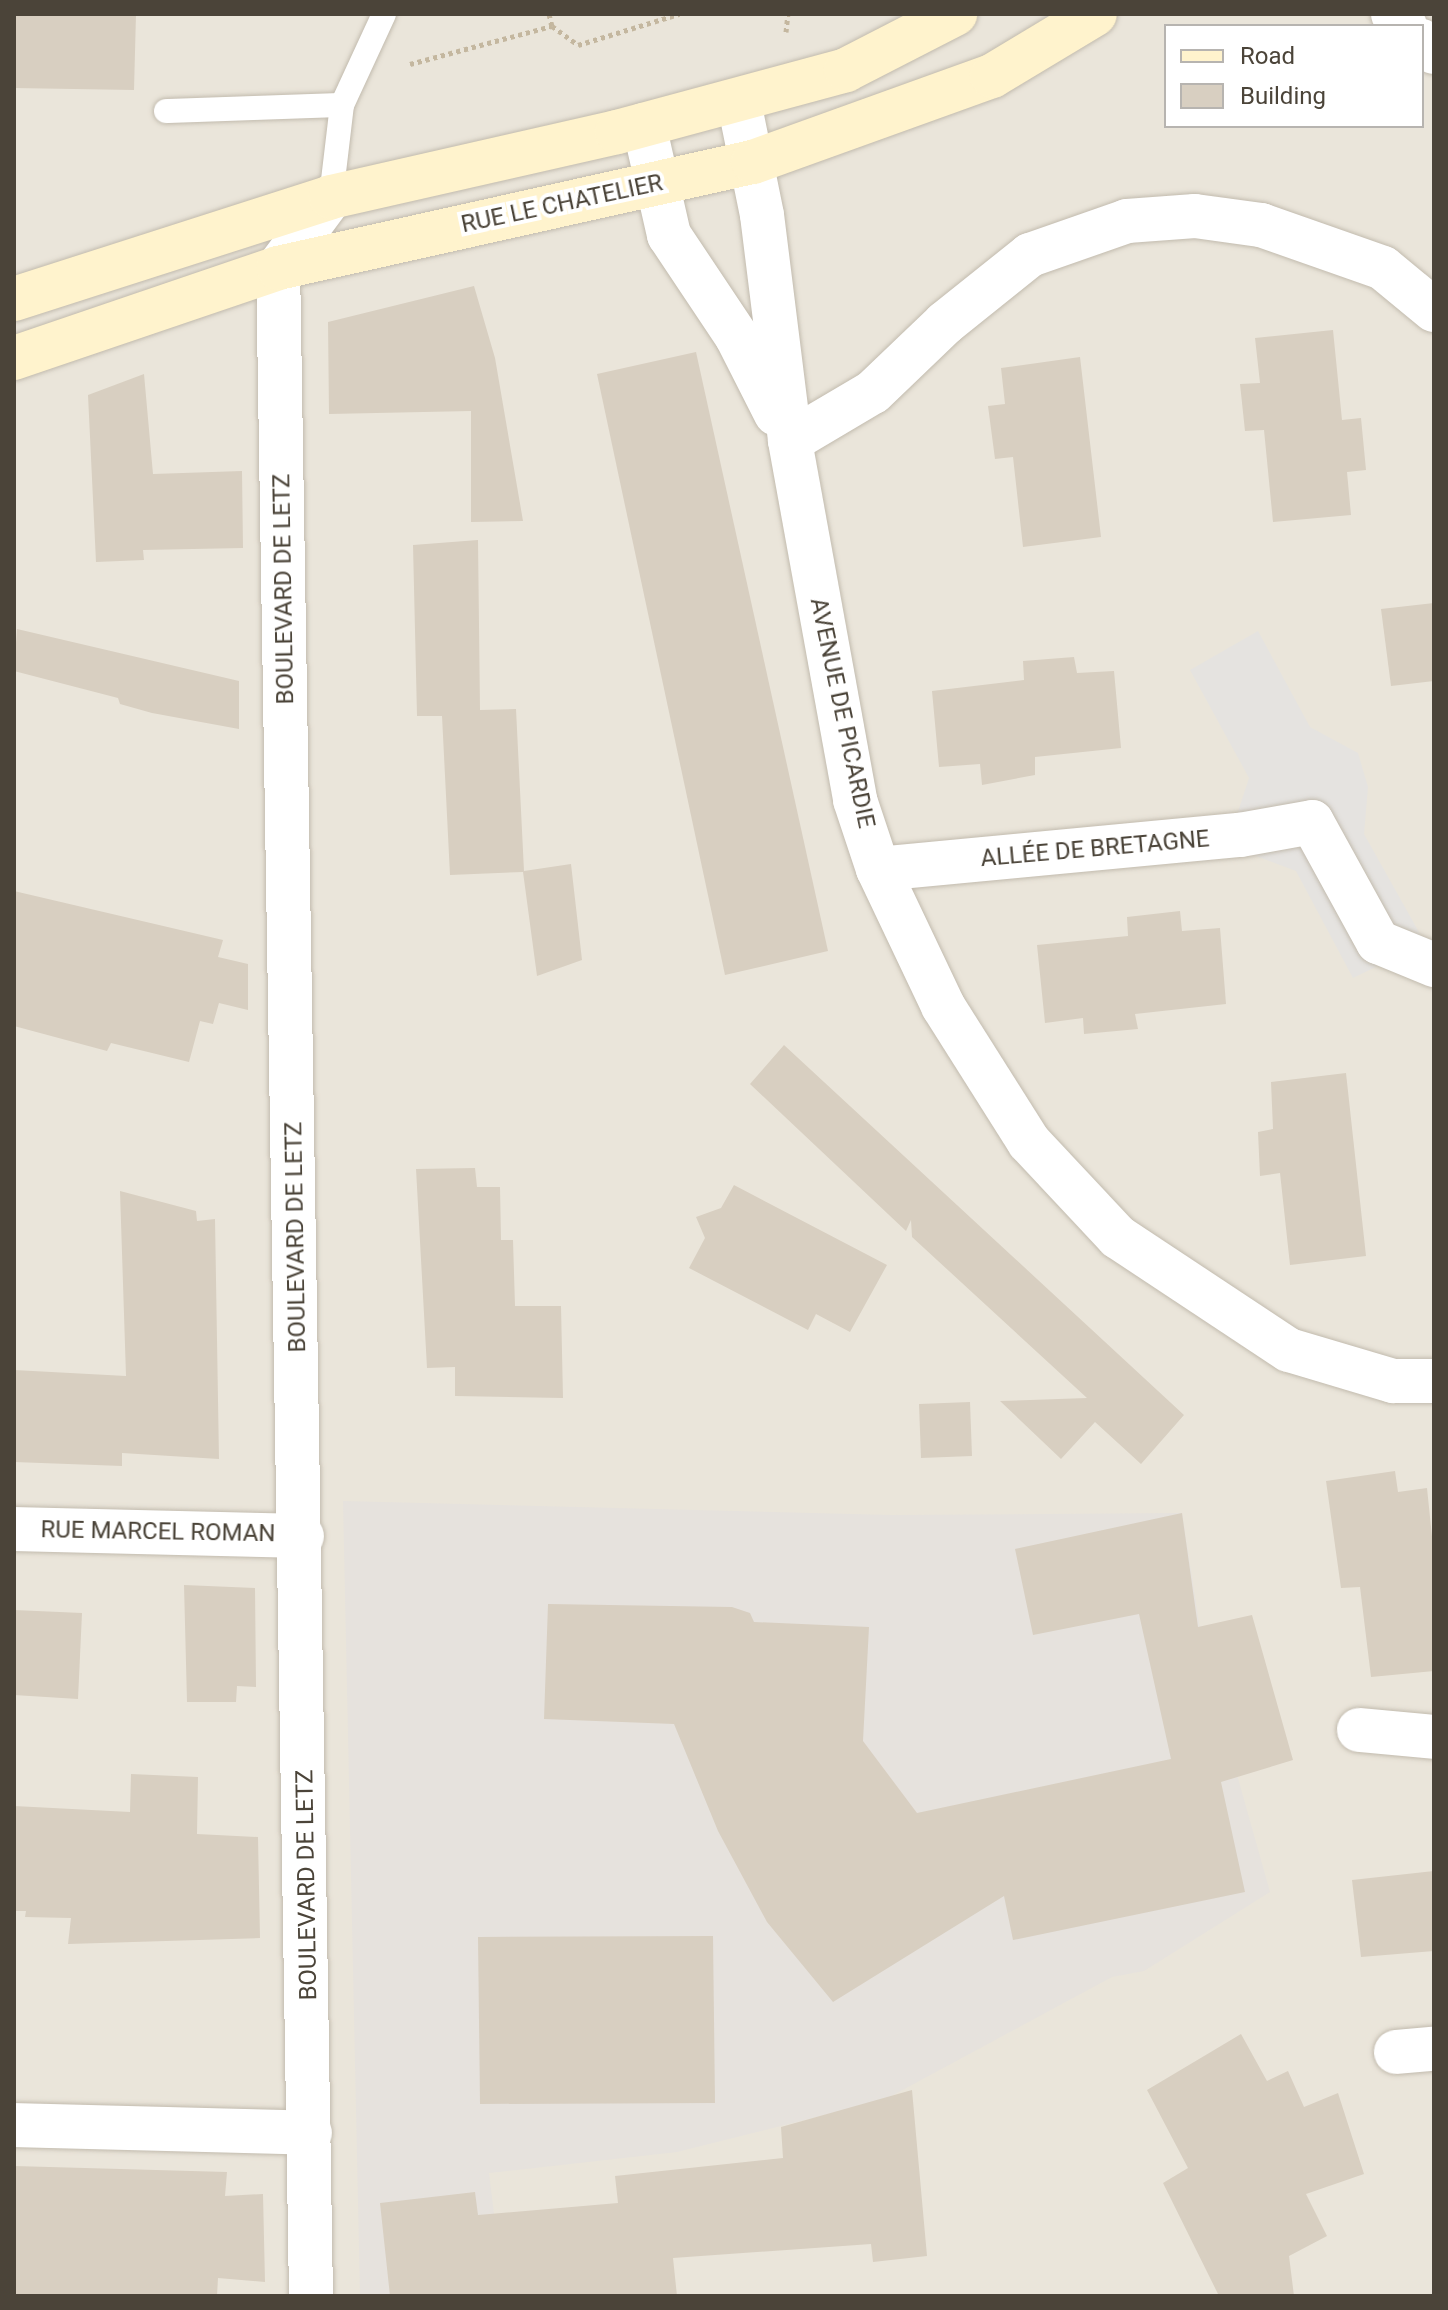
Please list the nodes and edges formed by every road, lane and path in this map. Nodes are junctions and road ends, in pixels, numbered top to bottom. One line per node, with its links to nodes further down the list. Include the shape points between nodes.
1 (384, 14): 7 (lane)
2 (549, 14): 6 (path)
3 (679, 14): 6 (path, via 578,45)
4 (955, 14): 8 (main road, via 846,70)
5 (1095, 14): 12 (main road, RUE LE CHATELIER, via 992,76)
6 (552, 26): 7 (path)
7 (354, 79): 9 (lane)
8 (739, 102): 11 (main road); 12 (street, AVENUE DE PICARDIE)
9 (342, 105): 10 (lane); 14 (lane)
10 (166, 111)
11 (644, 125): 13 (street, AVENUE DE PICARDIE); 14 (main road)
12 (753, 162): 13 (main road, RUE LE CHATELIER); 19 (street, AVENUE DE PICARDIE)
13 (657, 185): 15 (main road, RUE LE CHATELIER, via 498,215); 19 (street, AVENUE DE PICARDIE, via 669,235 737,337)
14 (331, 197): 15 (street); 16 (main road)
15 (278, 268): 18 (main road, RUE LE CHATELIER); 24 (street, BOULEVARD DE LETZ)
16 (14, 299)
17 (1434, 310): 19 (street, via 1383,268 1261,225 1195,216 1127,221 1030,255 945,323 873,392)
18 (14, 358)
19 (790, 441): 20 (street, AVENUE DE PICARDIE, via 855,800)
20 (878, 869): 21 (street, ALLÉE DE BRETAGNE, via 1240,835 1312,822 1378,942); 22 (street, AVENUE DE PICARDIE, via 943,1006 1029,1142 1118,1237 1289,1350 1340,1369)
21 (1434, 965)
22 (1431, 1385)
23 (14, 1529): 24 (street, RUE MARCEL ROMAN)
24 (302, 1536): 28 (street, BOULEVARD DE LETZ)
25 (1359, 1730): 26 (street)
26 (1434, 1737)
27 (14, 2125): 28 (street)
28 (310, 2133): 29 (street, BOULEVARD DE LETZ)
29 (311, 2296)

